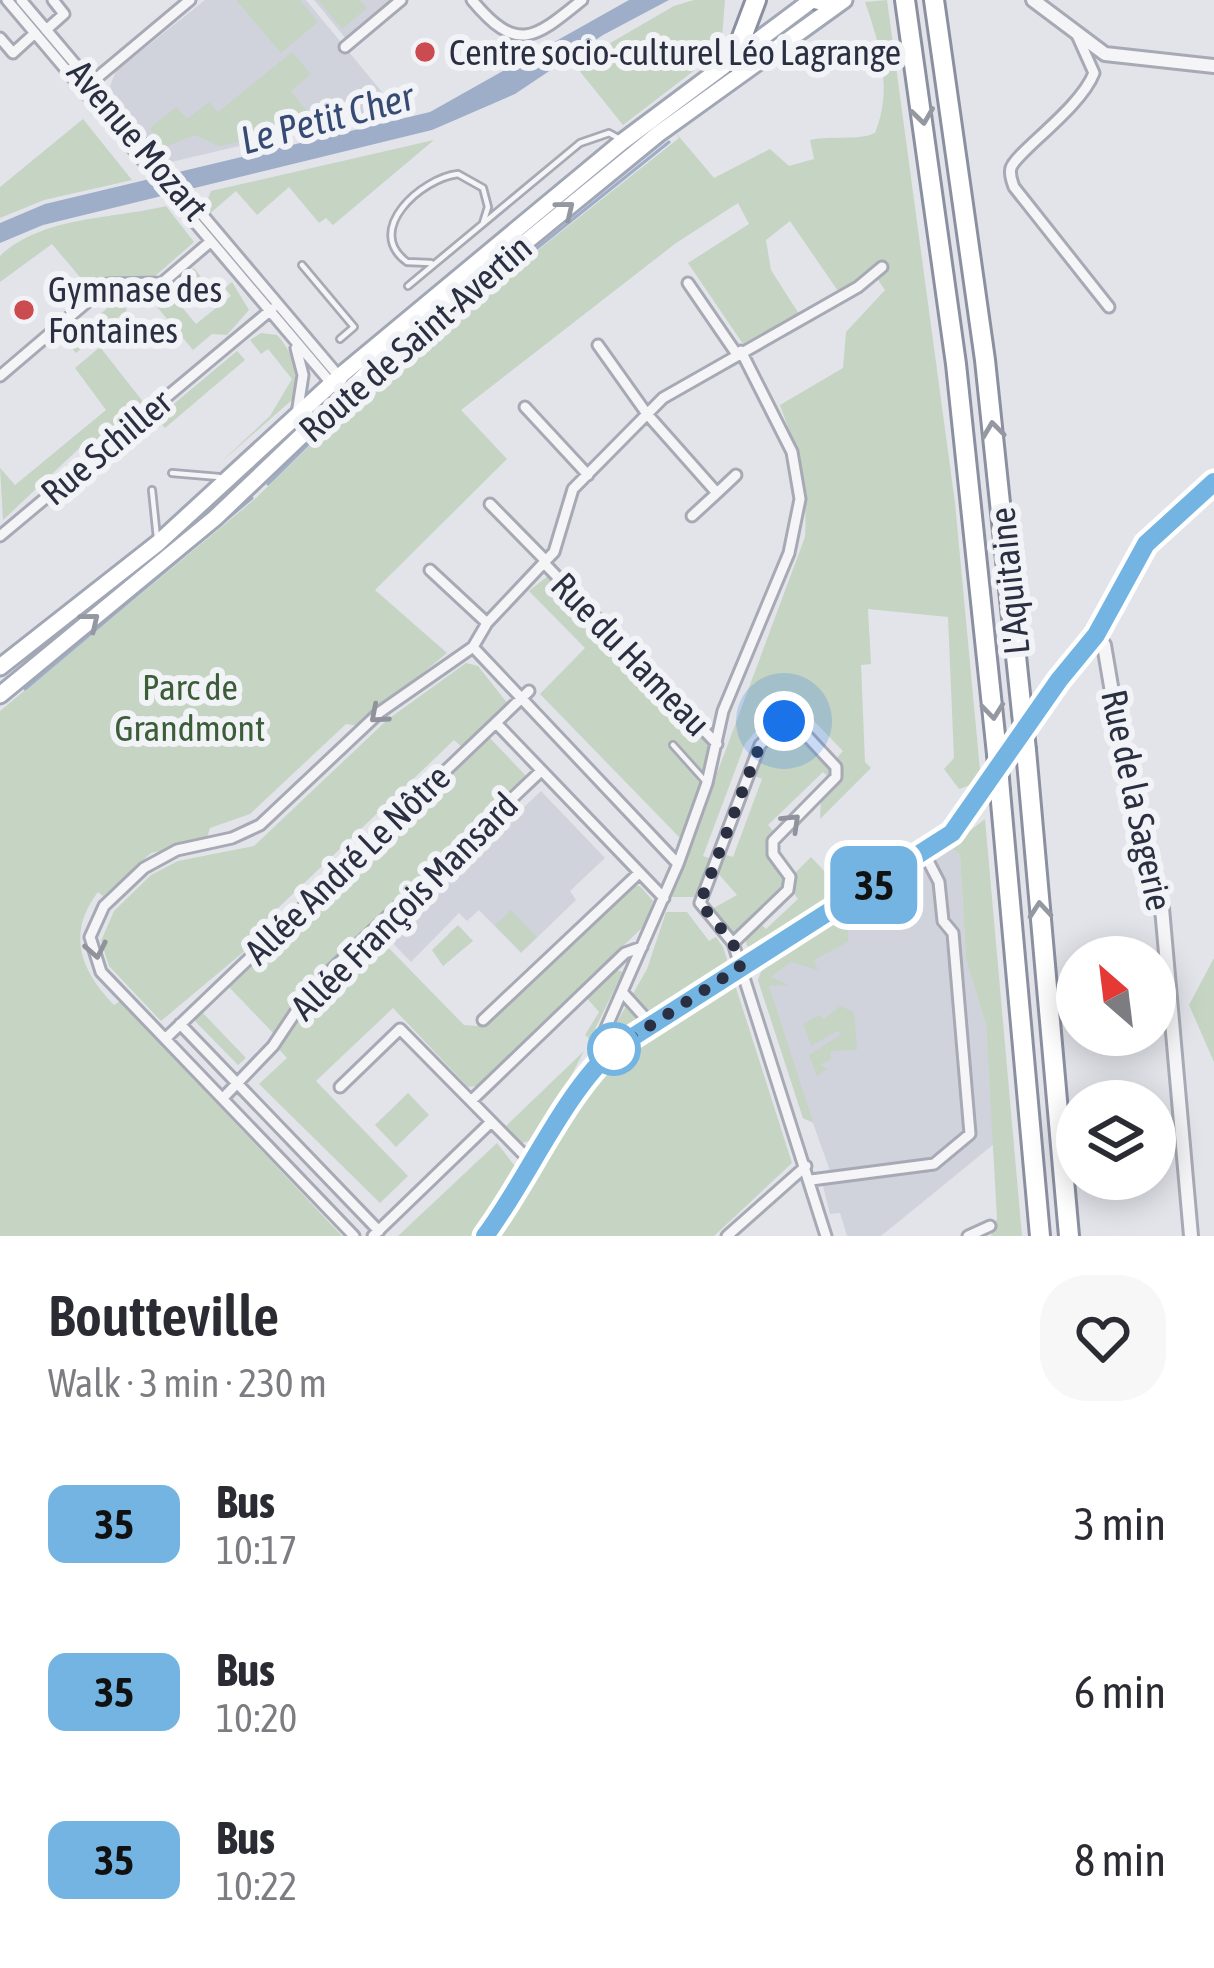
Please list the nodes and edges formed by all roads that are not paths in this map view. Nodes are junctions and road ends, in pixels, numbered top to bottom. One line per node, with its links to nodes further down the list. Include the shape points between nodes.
1 (7, 0): 14 (street, Avenue Mozart)
2 (21, 0): 14 (street, Avenue Mozart)
3 (54, 0): 14 (street, via 64,14)
4 (190, 0): 20 (street)
5 (401, 0): 17 (street)
6 (472, 0): 7 (street, via 505,33 538,34)
7 (582, 0)
8 (756, 0): 18 (highway)
9 (815, 0): 10 (highway); 18 (main road, Route de Saint-Avertin)
10 (840, 0): 37 (main road, Route de Saint-Avertin, one-way to 10)
11 (905, 0): 65 (highway, L'Aquitaine, one-way to 65, bridge, via 956,364 997,754)
12 (934, 0): 95 (highway, L'Aquitaine, one-way to 12, bridge, via 980,322)
13 (1033, 0): 15 (street)
14 (40, 32): 16 (street, via 13,53); 20 (street, Avenue Mozart)
15 (1077, 35): 19 (street, via 1118,58); 30 (street, via 1092,79 1061,122 1015,162 1011,180)
16 (0, 38)
17 (345, 47)
18 (733, 61): 21 (main road, Route de Saint-Avertin)
19 (1213, 64)
20 (86, 87): 23 (street, Avenue Mozart)
21 (622, 142): 22 (lane, via 609,133 580,142); 37 (main road, Route de Saint-Avertin)
22 (473, 232): 24 (lane); 24 (lane, via 486,217 487,197 468,176 439,179 399,211 390,229 393,248 407,262)
23 (214, 239): 29 (street, Avenue Mozart); 31 (street, Avenue Mozart); 36 (street, via 162,284 108,284)
24 (437, 262): 28 (lane)
25 (302, 265): 32 (lane, via 353,328)
26 (883, 267): 35 (street)
27 (688, 283): 35 (street)
28 (408, 286)
29 (278, 304): 31 (street, Rue Schiller); 37 (street, Avenue Mozart)
30 (1109, 307)
31 (268, 313): 33 (street, Avenue Mozart); 50 (street, Rue Schiller)
32 (340, 339)
33 (295, 343): 37 (street, Avenue Mozart); 40 (street, via 303,375)
34 (598, 345): 39 (street)
35 (738, 352): 39 (street); 61 (street, via 792,452 800,499 789,553 723,711)
36 (0, 376)
37 (339, 384): 40 (main road, Route de Saint-Avertin); 59 (main road, Route de Saint-Avertin, one-way to 37, via 215,518)
38 (525, 406): 42 (street)
39 (647, 414): 42 (street); 47 (street)
40 (296, 416): 44 (main road, Route de Saint-Avertin)
41 (172, 473): 44 (lane)
42 (588, 475): 52 (street, via 573,489)
43 (736, 476): 47 (street)
44 (231, 478): 51 (main road, Route de Saint-Avertin)
45 (1214, 482): 55 (street, via 1146,544)
46 (152, 490): 51 (lane)
47 (717, 493): 49 (street)
48 (490, 504): 52 (street, Rue du Hameau)
49 (692, 516)
50 (0, 536)
51 (158, 543): 57 (main road, Route de Saint-Avertin)
52 (546, 562): 54 (street); 61 (street, Rue du Hameau)
53 (430, 570): 54 (street)
54 (487, 622): 56 (street)
55 (1096, 635): 65 (street, via 1059,680); 96 (street, Rue de la Sagerie, via 1162,908)
56 (473, 647): 58 (street); 77 (street, one-way to 77, via 380,712 260,825 154,860 104,906 90,937 95,962)
57 (0, 667)
58 (525, 694): 60 (street, Allée André Le Nôtre); 67 (street)
59 (0, 695)
60 (496, 723): 63 (street); 75 (street, Allée André Le Nôtre)
61 (717, 744): 64 (street)
62 (673, 745): 64 (lane)
63 (541, 770): 68 (street); 79 (street, Allée François Mansard, via 311,989)
64 (707, 783): 67 (street)
65 (991, 794): 66 (street); 94 (highway, L'Aquitaine)
66 (924, 853): 72 (street); 86 (street, via 953,933 970,1134 934,1164)
67 (678, 864): 69 (street)
68 (639, 873): 69 (street); 74 (street)
69 (664, 898): 71 (street)
70 (733, 943): 70 (street, one-way to 70, via 788,890 772,841 836,777 836,767 795,723 784,721 760,745 700,903); 72 (street)
71 (642, 947): 73 (street); 82 (street, via 625,952)
72 (740, 967): 76 (street); 85 (street)
73 (623, 993): 76 (street); 78 (street, via 599,1044)
74 (483, 1020)
75 (180, 1024): 77 (street, Allée André Le Nôtre); 79 (street)
76 (650, 1024): 78 (street)
77 (166, 1038): 81 (street)
78 (601, 1060): 84 (street)
79 (237, 1083): 81 (street, Allée François Mansard); 88 (street)
80 (340, 1087): 82 (street, via 400,1029)
81 (223, 1098): 89 (street)
82 (470, 1101): 83 (street)
83 (490, 1123): 84 (street); 88 (street)
84 (535, 1166): 90 (street)
85 (806, 1166): 86 (street); 91 (street)
86 (811, 1180): 92 (street)
87 (991, 1226): 93 (street)
88 (376, 1233)
89 (354, 1236)
90 (485, 1236)
91 (727, 1236)
92 (826, 1236)
93 (968, 1236)
94 (1040, 1236)
95 (1069, 1236)
96 (1191, 1236)

